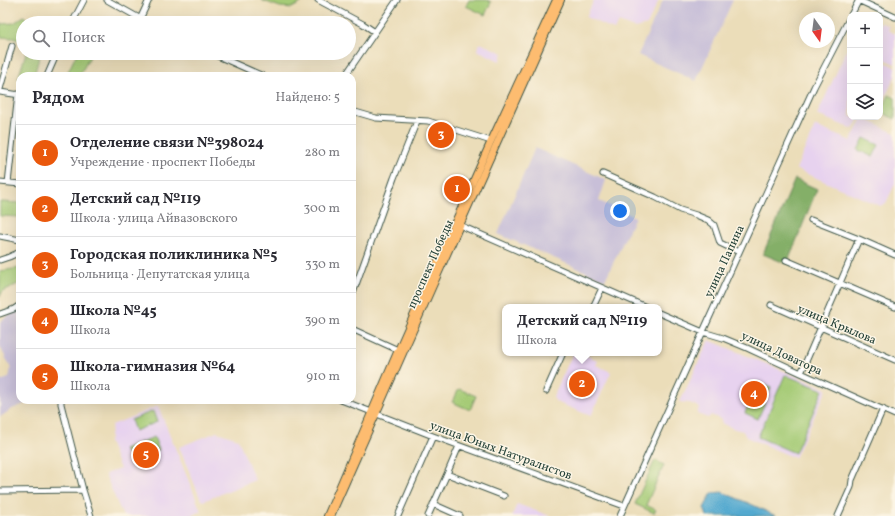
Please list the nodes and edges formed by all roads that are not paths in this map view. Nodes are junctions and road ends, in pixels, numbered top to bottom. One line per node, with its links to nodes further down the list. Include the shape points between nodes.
1 (84, 0): 10 (street)
2 (107, 0): 11 (street)
3 (149, 0): 12 (street)
4 (318, 0): 13 (street)
5 (397, 0): 17 (street)
6 (556, 0): 30 (main road, проспект Победы)
7 (561, 0): 36 (main road, проспект Победы)
8 (859, 0): 9 (street, улица Папина); 14 (street)
9 (853, 12)
10 (76, 16)
11 (135, 16)
12 (141, 16)
13 (349, 16)
14 (895, 17)
15 (356, 20): 17 (street)
16 (847, 24): 40 (street, улица Папина, via 814,87)
17 (376, 32): 23 (street)
18 (12, 46): 24 (street)
19 (54, 60): 21 (street)
20 (227, 60): 22 (street)
21 (49, 72)
22 (254, 72)
23 (348, 72)
24 (0, 89)
25 (0, 92): 26 (street)
26 (16, 94)
27 (356, 112): 29 (street, via 376,118)
28 (16, 118): 33 (street)
29 (417, 121): 30 (street, via 428,120); 46 (street)
30 (491, 141): 36 (main road, проспект Победы)
31 (603, 174): 40 (street, via 680,210 708,220 714,225 720,243)
32 (0, 182): 33 (street)
33 (8, 183): 34 (street)
34 (16, 184)
35 (811, 220): 39 (street)
36 (457, 224): 47 (street); 58 (main road, проспект Победы); 66 (main road, проспект Победы)
37 (0, 236): 38 (street)
38 (16, 239)
39 (859, 239): 42 (street); 45 (street)
40 (739, 252): 57 (street, улица Папина)
41 (16, 254): 43 (street)
42 (895, 255)
43 (0, 260)
44 (786, 260): 45 (street)
45 (840, 284): 51 (street); 55 (street)
46 (356, 285)
47 (602, 288): 48 (street); 49 (street)
48 (594, 304)
49 (639, 304)
50 (771, 306): 55 (street, улица Крылова)
51 (895, 307)
52 (16, 308): 53 (street)
53 (0, 314)
54 (662, 314): 57 (street, улица Доватора)
55 (820, 328): 60 (street, улица Крылова); 61 (street)
56 (356, 331): 58 (street)
57 (703, 332): 61 (street, улица Доватора, via 723,338); 75 (street, улица Папина)
58 (398, 350): 66 (main road, проспект Победы)
59 (562, 356): 62 (street)
60 (895, 360)
61 (801, 373): 65 (street, улица Доватора)
62 (546, 392)
63 (61, 404): 71 (street)
64 (351, 404): 66 (street, улица Юных Натуралистов)
65 (883, 409): 67 (street, улица Доватора); 83 (street)
66 (374, 413): 68 (street, улица Юных Натуралистов); 77 (main road, проспект Победы); 78 (main road, проспект Победы)
67 (895, 415)
68 (433, 436): 69 (street, улица Юных Натуралистов); 79 (street)
69 (458, 446): 70 (street); 75 (street, улица Юных Натуралистов)
70 (447, 474): 73 (street); 74 (street)
71 (83, 490): 72 (street); 76 (street)
72 (0, 491)
73 (504, 496)
74 (433, 504): 80 (street); 81 (street)
75 (624, 506): 82 (street, улица Папина)
76 (91, 516)
77 (327, 516)
78 (331, 516)
79 (398, 516)
80 (428, 516)
81 (460, 516)
82 (620, 516)
83 (838, 516)

